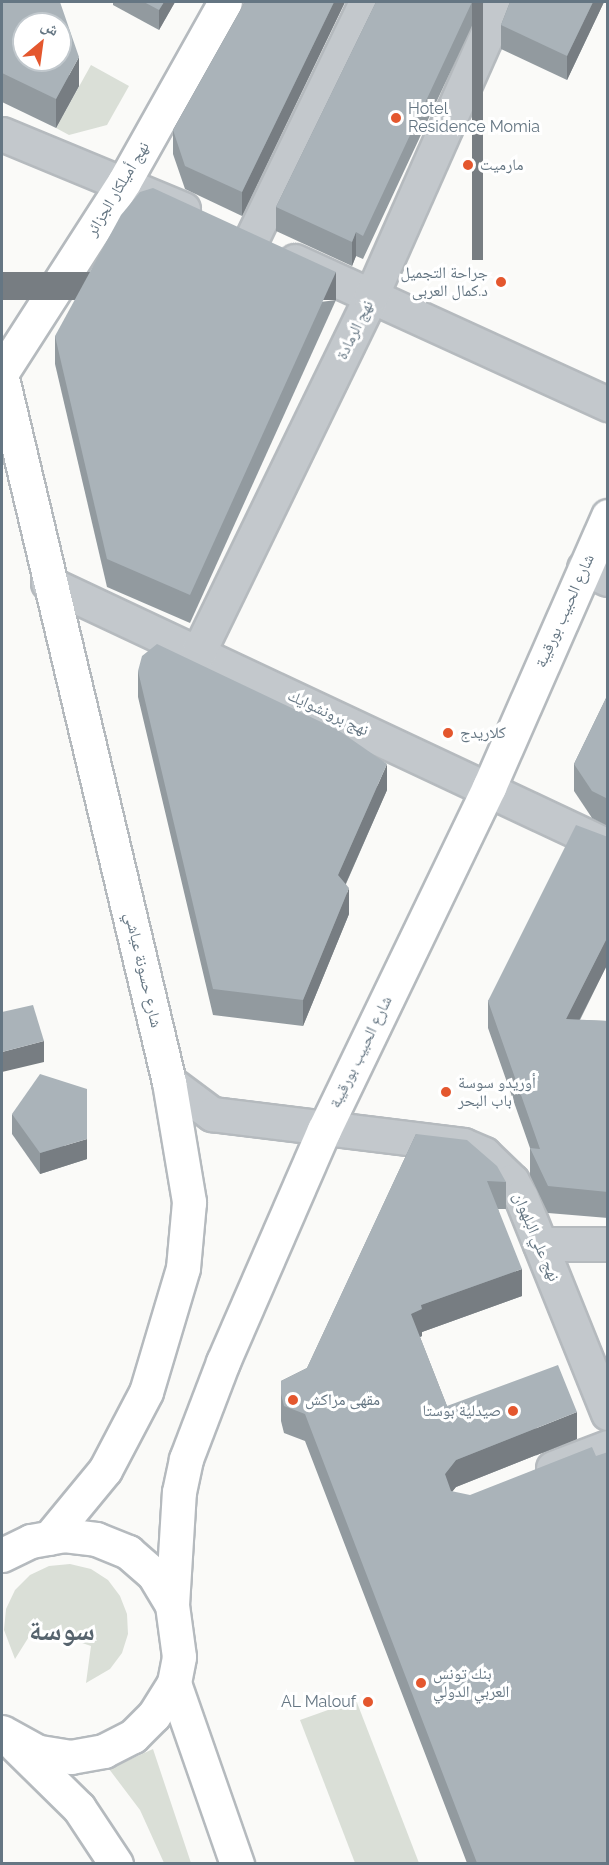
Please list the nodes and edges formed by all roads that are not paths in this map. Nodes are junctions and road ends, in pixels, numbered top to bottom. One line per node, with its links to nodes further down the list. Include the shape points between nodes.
1 (225, 2): 5 (main road, نهج أميلكار الجزائر)
2 (366, 2): 6 (street)
3 (501, 2): 7 (street, نهج الرمادة)
4 (2, 134): 5 (street)
5 (124, 182): 6 (street); 8 (main road, نهج أميلكار الجزائر)
6 (251, 240): 7 (street)
7 (371, 296): 10 (street); 14 (street, نهج الرمادة)
8 (2, 372)
9 (2, 378): 13 (main road, شارع حسونة عياشي)
10 (608, 404)
11 (608, 516): 12 (main road, شارع الحبيب بورقيبة)
12 (596, 574): 15 (main road, شارع الحبيب بورقيبة)
13 (48, 583): 14 (street, نهج برونشوايك); 17 (main road, شارع حسونة عياشي, via 113,838)
14 (198, 653): 15 (street, نهج برونشوايك)
15 (489, 787): 16 (street, نهج برونشوايك); 18 (main road, شارع الحبيب بورقيبة)
16 (608, 846)
17 (169, 1082): 18 (street, نهج علي البلهوان, via 212,1114); 25 (main road, شارع حسونة عياشي, via 189,1202 183,1268 169,1323 146,1392 124,1438 83,1499)
18 (324, 1130): 19 (street, نهج علي البلهوان, via 463,1145 484,1154 512,1181); 27 (main road, شارع الحبيب بورقيبة, via 222,1362 186,1459 174,1530)
19 (540, 1244): 20 (street); 21 (street, نهج علي البلهوان)
20 (608, 1244)
21 (608, 1413)
22 (608, 1447): 23 (street)
23 (530, 1478)
24 (2, 1530): 25 (main road)
25 (40, 1540): 26 (main road); 27 (main road, via 96,1539 128,1552 154,1575)
26 (2, 1555)
27 (172, 1605): 28 (main road, via 179,1657)
28 (174, 1683): 29 (main road, via 154,1715 133,1736 104,1751 71,1757 38,1752); 31 (main road)
29 (5, 1735): 30 (main road, via 79,1808)
30 (116, 1863)
31 (237, 1863)

